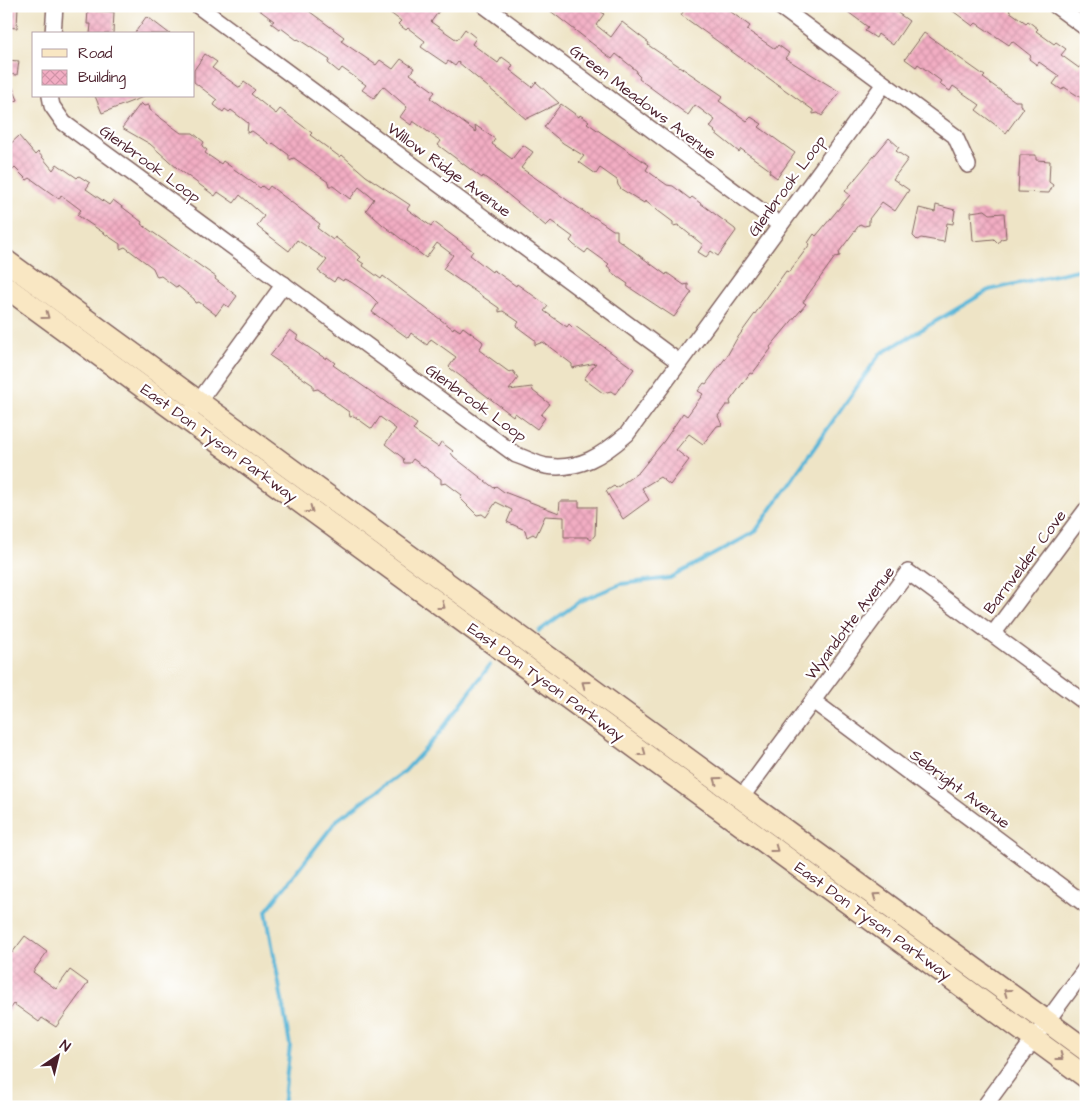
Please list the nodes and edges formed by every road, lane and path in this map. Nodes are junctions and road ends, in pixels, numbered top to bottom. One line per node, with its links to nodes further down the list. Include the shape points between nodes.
1 (55, 6): 7 (street)
2 (198, 6): 15 (street, Willow Ridge Avenue)
3 (485, 6): 11 (street, Green Meadows Avenue)
4 (779, 6): 8 (street)
5 (1056, 6): 6 (street)
6 (1086, 28)
7 (53, 32)
8 (884, 84): 10 (street, via 955,136); 11 (street, Glenbrook Loop)
9 (50, 98): 13 (street, Glenbrook Loop, via 64,123)
10 (968, 165)
11 (780, 225): 15 (street, Glenbrook Loop)
12 (6, 261): 16 (main road, East Don Tyson Parkway)
13 (284, 284): 15 (street, Glenbrook Loop, via 516,455 546,466 576,465 605,454 627,434); 16 (street)
14 (6, 287): 17 (main road, East Don Tyson Parkway, one-way to 17)
15 (680, 362)
16 (199, 401): 17 (street); 22 (main road, East Don Tyson Parkway, one-way to 16)
17 (186, 419): 26 (main road, East Don Tyson Parkway, one-way to 26)
18 (1086, 510): 19 (street, Barnvelder Cove)
19 (993, 634): 20 (street, Wyandotte Avenue, via 908,572); 21 (street, Wyandotte Avenue)
20 (813, 701): 22 (street, Wyandotte Avenue); 23 (street, Sebright Avenue)
21 (1086, 703)
22 (741, 798): 25 (main road, East Don Tyson Parkway, one-way to 22)
23 (1086, 906)
24 (1086, 968): 25 (street)
25 (1047, 1021): 26 (street); 27 (main road, East Don Tyson Parkway)
26 (1034, 1038): 28 (main road, East Don Tyson Parkway, one-way to 28); 29 (street)
27 (1086, 1050)
28 (1086, 1077)
29 (984, 1107)

